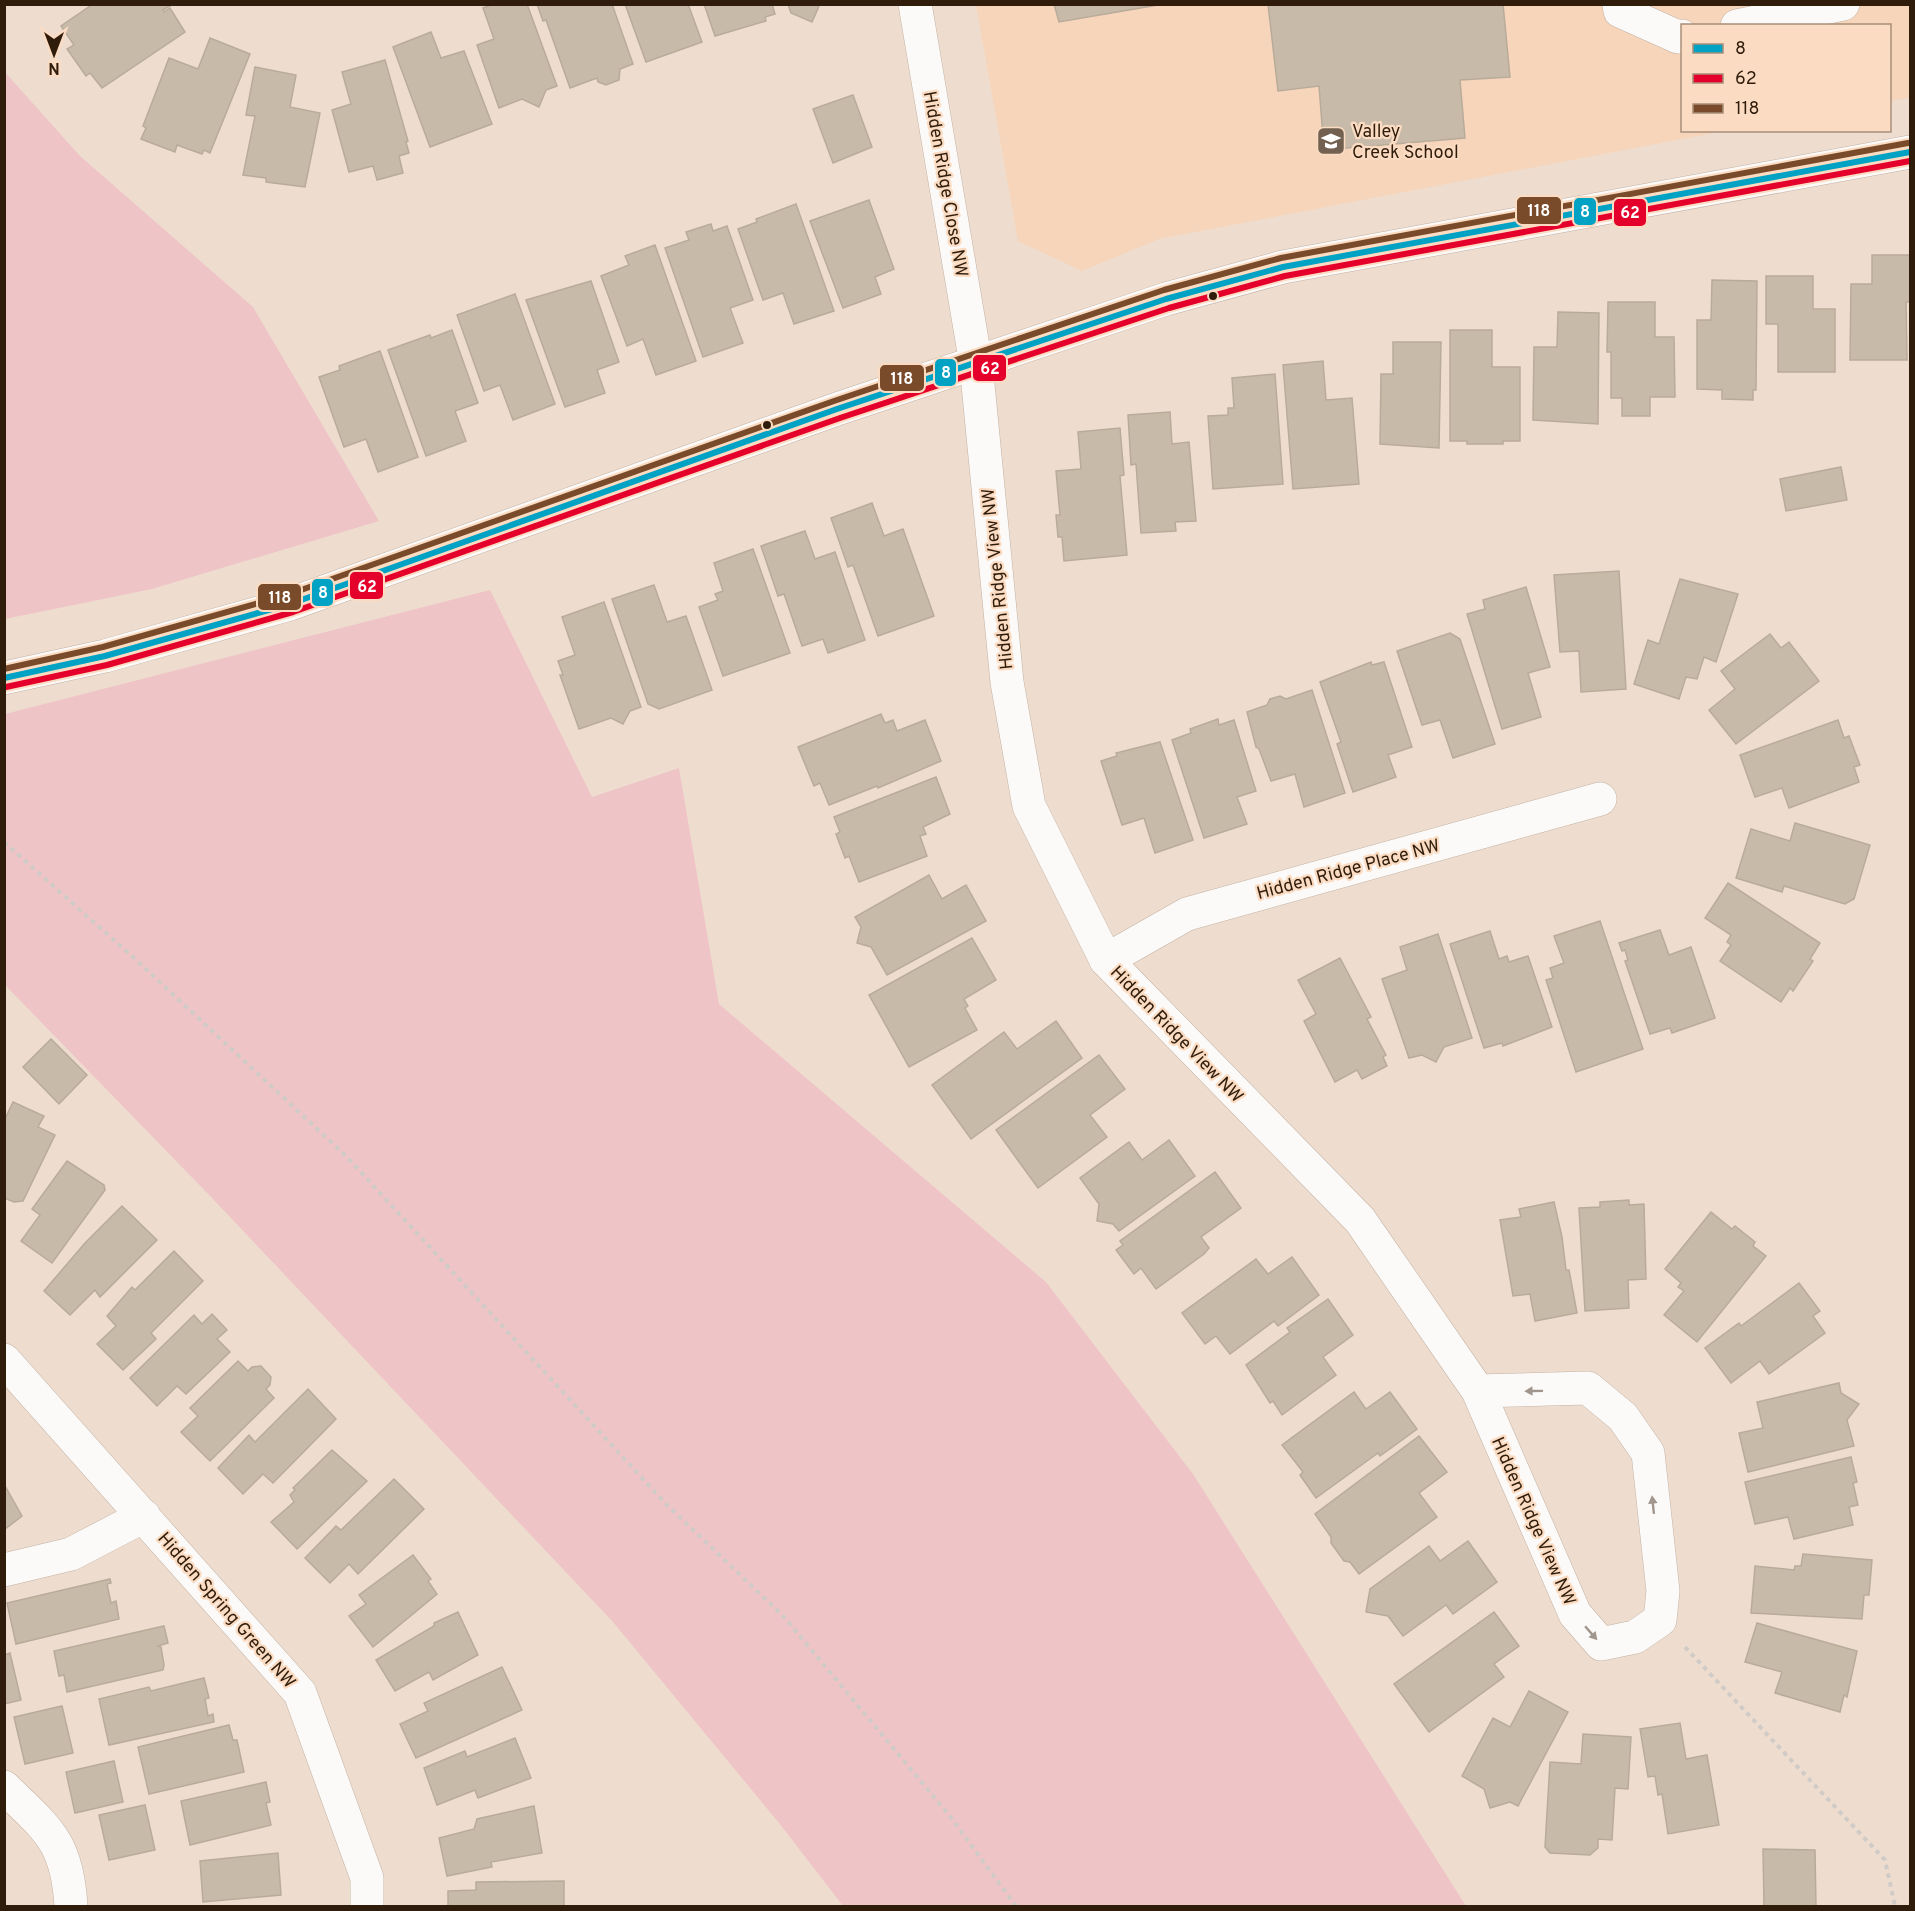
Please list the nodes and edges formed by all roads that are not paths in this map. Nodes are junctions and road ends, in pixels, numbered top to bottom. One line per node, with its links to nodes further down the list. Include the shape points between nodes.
1 (915, 4): 7 (street, Hidden Ridge Close NW)
2 (1619, 4): 5 (street, via 1620,11)
3 (1843, 4): 4 (street)
4 (1747, 24)
5 (1681, 36)
6 (1911, 152): 7 (street, via 1283,267 1166,299)
7 (976, 364): 8 (street, via 837,409 290,604 105,656); 10 (street, Hidden Ridge View NW, via 1007,682 1029,806)
8 (4, 678)
9 (1600, 799): 10 (street, Hidden Ridge Place NW, via 1187,914)
10 (1106, 960): 12 (street, Hidden Ridge View NW, via 1360,1220)
11 (4, 1360): 13 (street, Hidden Spring Green NW)
12 (1478, 1391): 12 (street, Hidden Ridge View NW, one-way to 12, via 1575,1614 1601,1644 1635,1637 1659,1620 1663,1591 1648,1452 1623,1417 1588,1388)
13 (144, 1516): 14 (street, via 71,1554); 17 (street, Hidden Spring Green NW, via 300,1693 367,1878)
14 (4, 1570)
15 (4, 1787): 16 (street, via 50,1833 62,1854)
16 (71, 1906)
17 (367, 1906)

